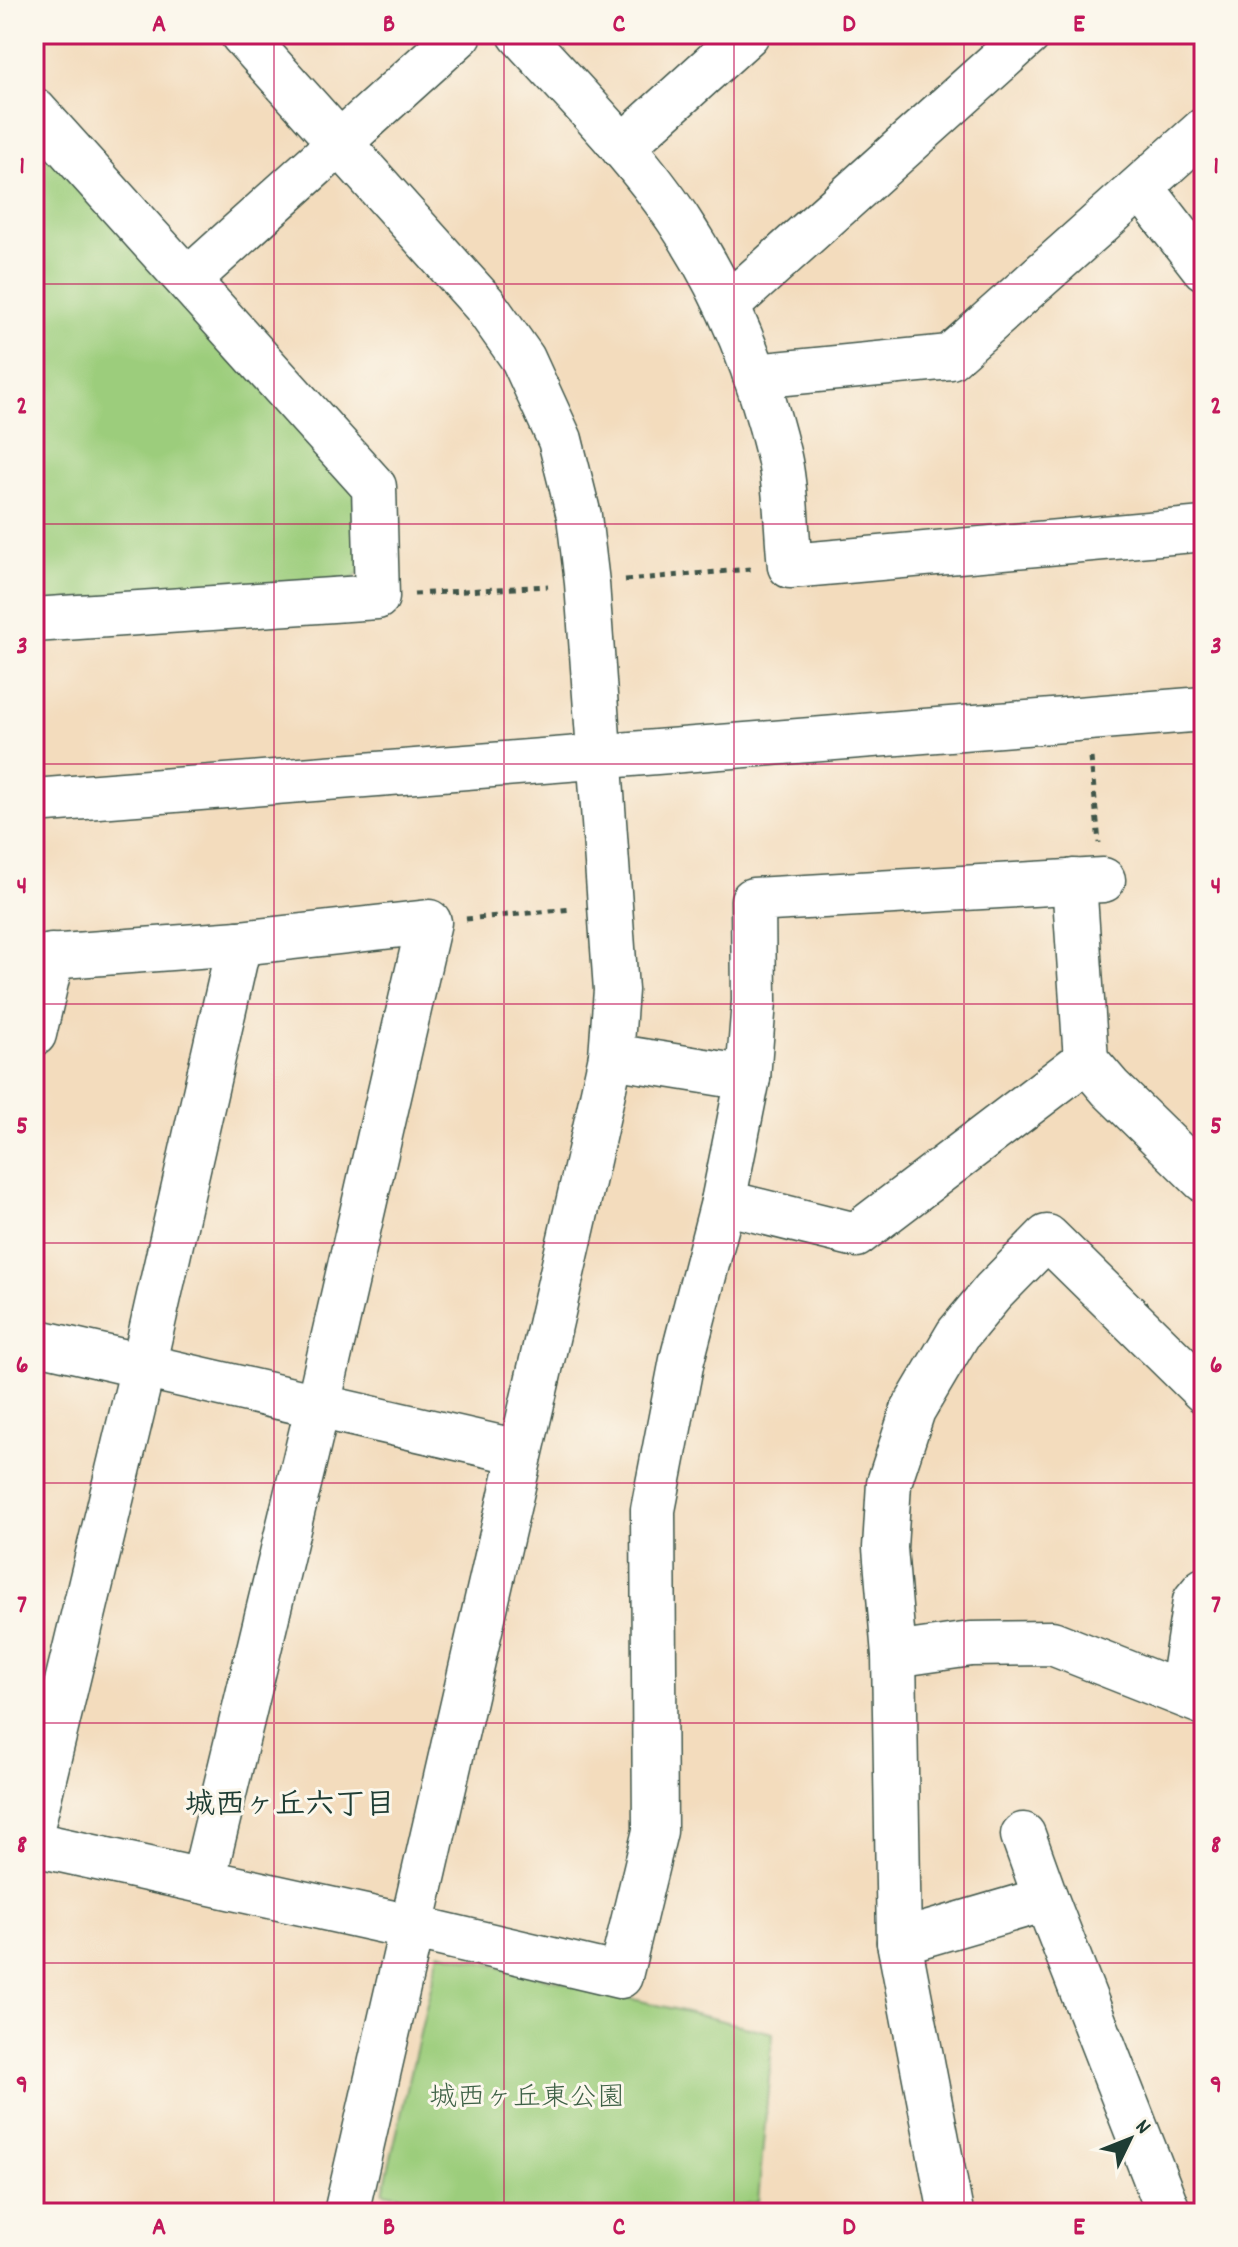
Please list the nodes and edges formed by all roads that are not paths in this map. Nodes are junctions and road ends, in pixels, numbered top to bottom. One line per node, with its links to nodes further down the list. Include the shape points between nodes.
1 (242, 34): 8 (street)
2 (460, 34): 8 (street)
3 (520, 34): 9 (street)
4 (747, 34): 9 (street)
5 (1029, 34): 13 (street)
6 (34, 110): 12 (street)
7 (1204, 130): 10 (street)
8 (340, 143): 12 (street); 18 (street, via 484,304 523,359 560,440 579,516)
9 (622, 147): 13 (street, via 677,218)
10 (1141, 187): 11 (street); 14 (street, via 950,357)
11 (1204, 268)
12 (188, 280): 16 (street, via 374,487 377,597)
13 (728, 305): 14 (street)
14 (755, 376): 15 (street, via 780,460 790,566)
15 (1204, 529)
16 (34, 620)
17 (1204, 709): 18 (street)
18 (601, 758): 19 (street); 23 (street, via 616,990)
19 (34, 801)
20 (239, 943): 21 (street); 29 (street); 31 (street, via 429,922)
21 (43, 957): 22 (street)
22 (34, 1034)
23 (611, 1056): 25 (street); 32 (street)
24 (1086, 1060): 25 (street, via 1088,880 753,900); 26 (street); 27 (street, via 856,1235)
25 (748, 1078): 27 (street)
26 (1204, 1180)
27 (723, 1202): 41 (street, via 682,1360 653,1510 655,1831 620,1976)
28 (34, 1341): 29 (street)
29 (143, 1367): 31 (street); 36 (street)
30 (1204, 1391): 34 (street, via 1047,1237 958,1334 913,1410 889,1483 885,1548)
31 (318, 1405): 32 (street); 39 (street)
32 (519, 1452): 41 (street)
33 (1204, 1590): 35 (street, via 1195,1601)
34 (894, 1655): 35 (street, via 971,1644 1052,1643); 42 (street)
35 (1193, 1698)
36 (34, 1819)
37 (1023, 1835): 40 (street)
38 (34, 1844): 39 (street)
39 (203, 1881): 41 (street)
40 (1046, 1899): 42 (street); 43 (street)
41 (411, 1927): 44 (street)
42 (899, 1942): 45 (street)
43 (1162, 2211)
44 (346, 2213)
45 (951, 2213)

